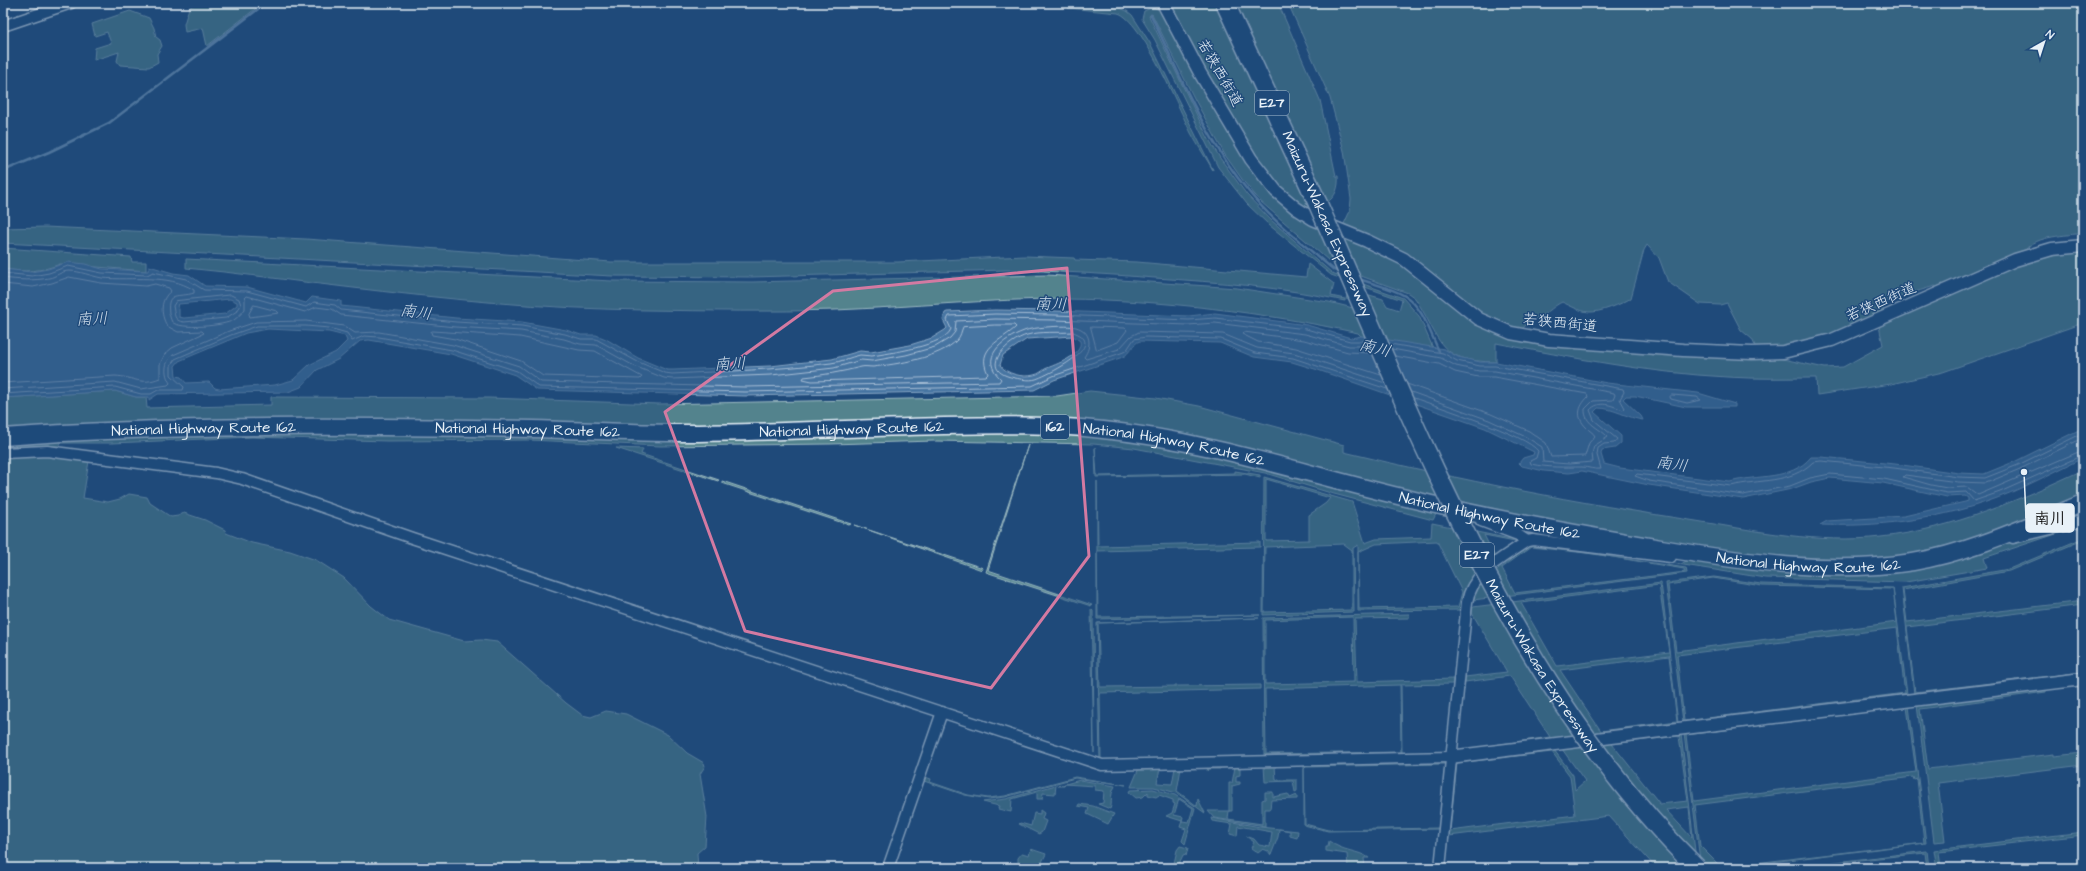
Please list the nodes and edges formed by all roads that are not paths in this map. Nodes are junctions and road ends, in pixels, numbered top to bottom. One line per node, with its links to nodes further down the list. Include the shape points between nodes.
1 (71, 3): 4 (street)
2 (1162, 3): 5 (street, 若狭西街道, via 1248,154 1276,191 1306,215 1404,259 1479,319 1511,334 1549,340 1683,350 1752,353 1789,351 1832,340 2015,260 2052,249)
3 (1225, 3): 19 (highway, Maizuru-Wakasa Expressway / E27, bridge, via 1422,439 1483,567 1525,645 1562,704 1604,762)
4 (3, 26)
5 (2083, 246)
6 (3, 437): 9 (highway, National Highway Route 162 / 162, via 258,426 659,433 980,426 1076,428 1151,436 1225,450 1337,481)
7 (3, 453): 15 (street, via 47,451 216,473 242,479 412,538)
8 (2083, 503): 11 (highway, National Highway Route 162 / 162)
9 (1466, 512): 12 (street, via 1472,518 1518,535); 13 (highway, National Highway Route 162 / 162)
10 (2083, 520): 11 (street, via 2011,539 2000,540)
11 (1997, 537): 13 (highway, National Highway Route 162 / 162, via 1936,557 1877,566 1776,565)
12 (1527, 541): 13 (street, via 1618,549 1671,558); 16 (street, via 1487,569 1470,588)
13 (1676, 550)
14 (2083, 679): 16 (street)
15 (942, 712): 16 (street, via 1102,765); 17 (street)
16 (1450, 757): 18 (street)
17 (888, 868)
18 (1440, 868)
19 (1697, 868)

